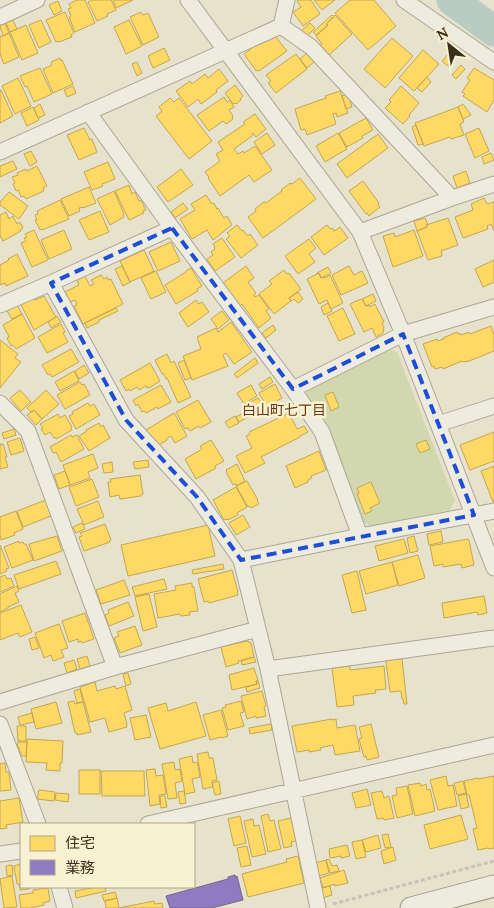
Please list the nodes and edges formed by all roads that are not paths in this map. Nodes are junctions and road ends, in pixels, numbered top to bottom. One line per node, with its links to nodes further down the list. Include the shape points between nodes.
1 (38, 0): 5 (street)
2 (188, 0): 7 (street)
3 (287, 0): 6 (street)
4 (404, 0): 8 (street)
5 (0, 17)
6 (281, 26): 7 (street); 12 (street, via 311,47)
7 (225, 50): 9 (street); 14 (street)
8 (494, 62)
9 (88, 112): 10 (street); 13 (street)
10 (0, 152)
11 (494, 184): 12 (street)
12 (452, 198): 14 (street)
13 (172, 228): 15 (street); 19 (street)
14 (360, 232): 18 (street)
15 (51, 283): 16 (street); 26 (street, via 126,420 197,497)
16 (0, 304)
17 (494, 307): 18 (street)
18 (402, 334): 19 (street); 22 (street)
19 (293, 389): 25 (street, via 322,432)
20 (0, 403): 30 (street, via 28,431)
21 (494, 406): 22 (street)
22 (438, 424): 24 (street)
23 (494, 511): 24 (street)
24 (474, 515): 25 (street); 27 (street)
25 (360, 536): 26 (street)
26 (241, 560): 28 (street)
27 (494, 568)
28 (258, 630): 30 (street); 31 (street)
29 (494, 638): 31 (street)
30 (116, 667): 32 (street)
31 (268, 669): 36 (street)
32 (0, 702)
33 (0, 724): 35 (street)
34 (494, 745): 36 (street)
35 (5, 751): 37 (street)
36 (294, 791): 38 (street); 43 (street)
37 (38, 823)
38 (152, 823)
39 (20, 851): 40 (street)
40 (0, 854)
41 (494, 886): 45 (main road)
42 (59, 888): 44 (street)
43 (323, 907)
44 (65, 908)
45 (411, 908)

